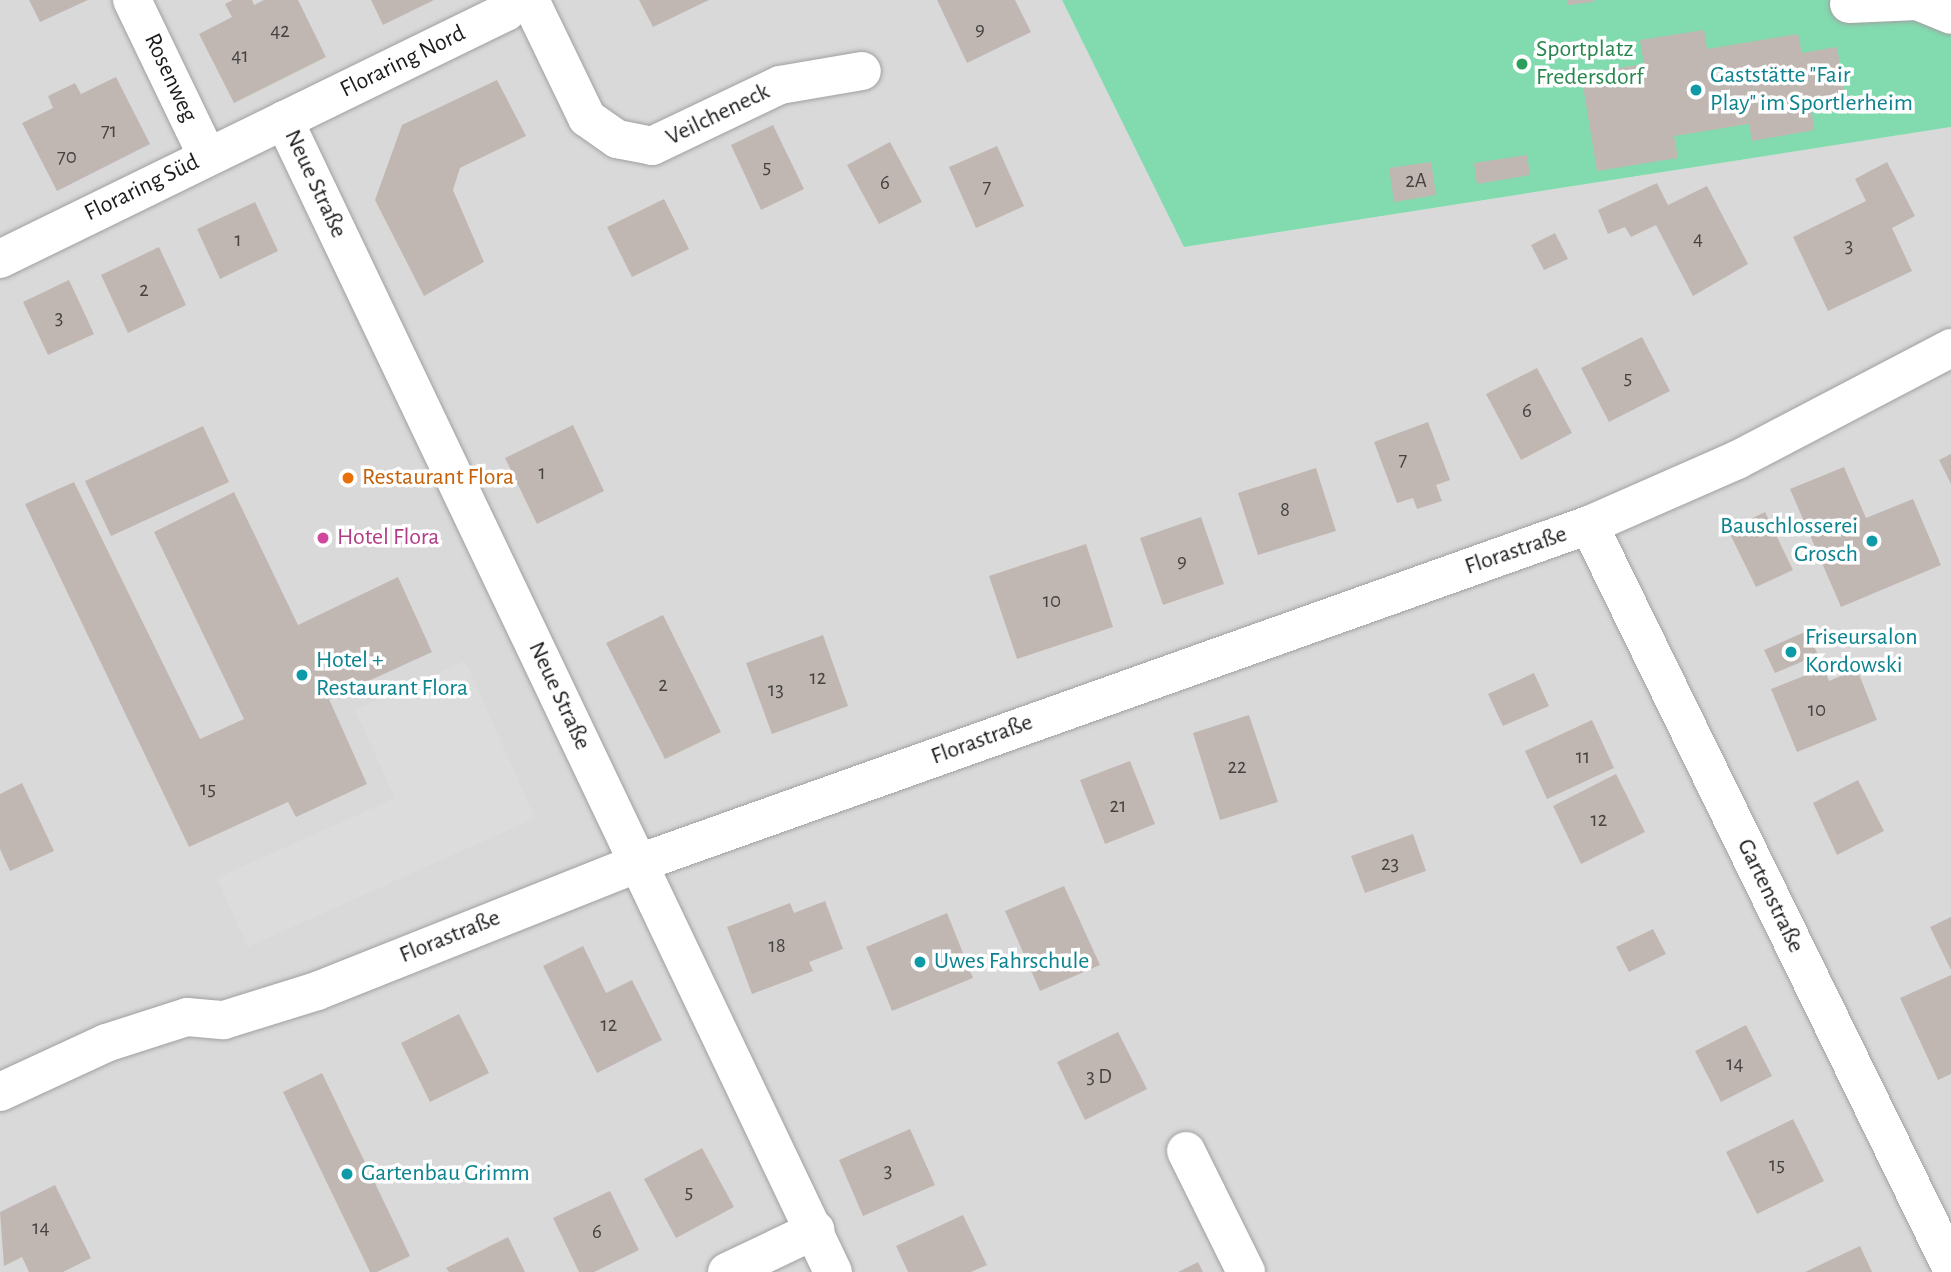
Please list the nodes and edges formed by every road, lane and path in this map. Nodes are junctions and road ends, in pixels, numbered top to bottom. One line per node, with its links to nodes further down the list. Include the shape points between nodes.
1 (132, 0): 8 (street, Rosenweg)
2 (517, 0): 7 (street, Floraring Nord, via 506,12)
3 (530, 0): 6 (street, Veilcheneck, via 587,118 617,139 652,146 780,85)
4 (1849, 4): 5 (street, via 1917,1)
5 (1951, 15)
6 (862, 71)
7 (284, 120): 8 (street, Floraring Süd); 12 (street, Neue Straße)
8 (207, 156): 9 (street, Floraring Süd)
9 (0, 259)
10 (1951, 348): 11 (street, Florastraße, via 1737,460)
11 (1589, 525): 12 (street, Florastraße); 16 (street, Gartenstraße)
12 (639, 863): 13 (street, Florastraße, via 317,991 224,1020 187,1017 106,1043); 15 (street, Neue Straße)
13 (0, 1093)
14 (1186, 1151): 19 (street)
15 (814, 1230): 17 (street); 18 (street, Neue Straße)
16 (1951, 1267)
17 (727, 1272)
18 (833, 1272)
19 (1246, 1272)

